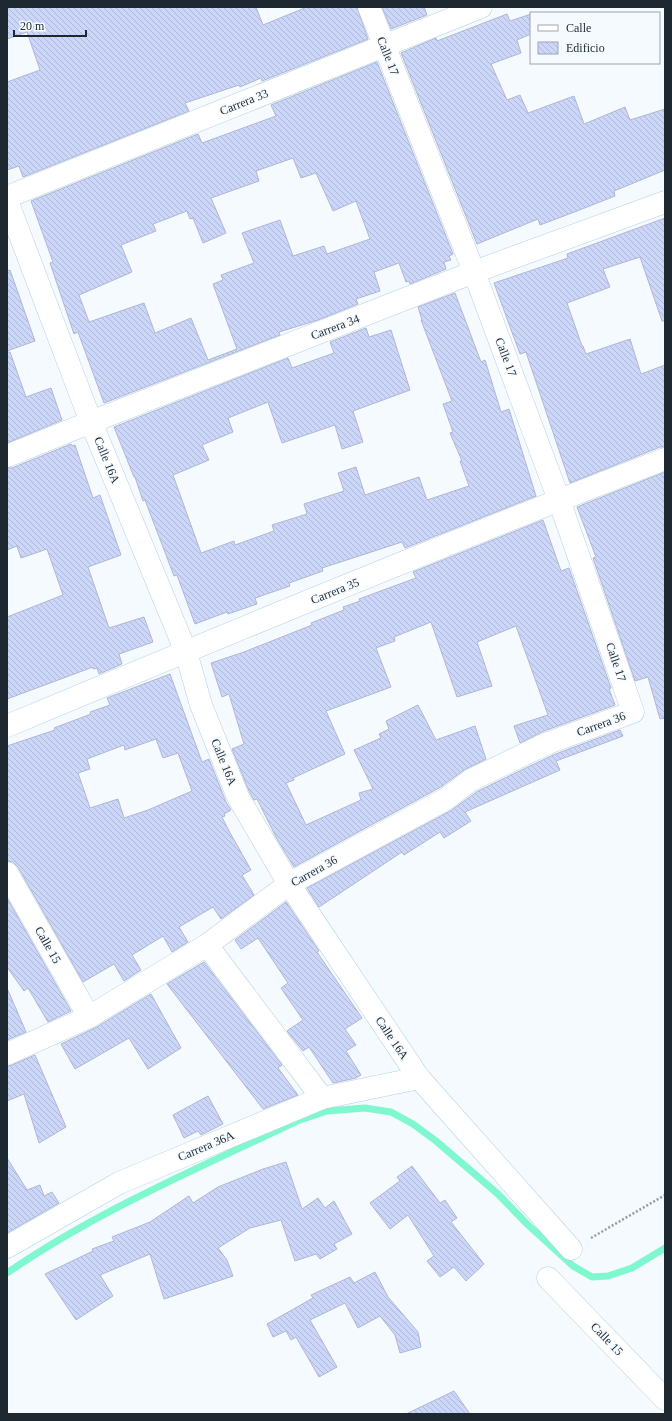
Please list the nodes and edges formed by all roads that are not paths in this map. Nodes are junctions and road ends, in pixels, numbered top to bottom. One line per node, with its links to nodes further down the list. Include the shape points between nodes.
1 (369, 7): 3 (street, Calle 17)
2 (481, 7): 3 (street, Carrera 33)
3 (384, 46): 4 (street, Carrera 33); 7 (street, Calle 17)
4 (7, 197)
5 (7, 201): 8 (street, Calle 16A)
6 (665, 202): 7 (street, Carrera 34)
7 (474, 272): 8 (street, Carrera 34); 11 (street, Calle 17)
8 (91, 422): 9 (street, Carrera 34); 12 (street, Calle 16A)
9 (7, 456)
10 (665, 459): 11 (street, Carrera 35)
11 (560, 500): 12 (street, Carrera 35); 13 (street, Calle 17)
12 (186, 652): 14 (street, Carrera 35); 16 (street, Calle 16A, via 201,706 238,797)
13 (633, 712): 16 (street, Carrera 36, via 548,743 471,780 446,799)
14 (7, 726)
15 (7, 873): 18 (street, Calle 15)
16 (289, 884): 17 (street, Carrera 36); 20 (street, Calle 16A)
17 (207, 945): 18 (street, Carrera 36); 21 (street)
18 (89, 1017): 19 (street, Carrera 36)
19 (7, 1054)
20 (419, 1078): 21 (street, Carrera 36A); 23 (street, Calle 16A)
21 (322, 1098): 22 (street, Carrera 36A, via 119,1183)
22 (7, 1247)
23 (571, 1249)
24 (548, 1278): 25 (street, Calle 15)
25 (665, 1399)

